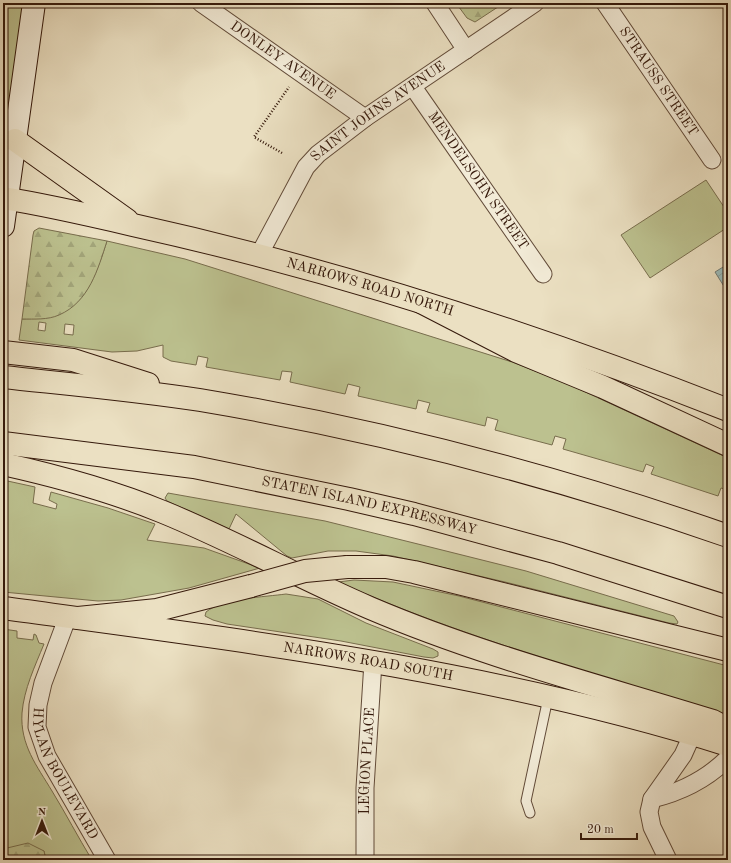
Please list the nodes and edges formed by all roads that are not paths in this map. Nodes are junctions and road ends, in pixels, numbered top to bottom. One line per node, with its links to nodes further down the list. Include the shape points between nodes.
1 (34, 3): 9 (main road)
2 (201, 3): 8 (street, DONLEY AVENUE)
3 (435, 3): 6 (street)
4 (535, 3): 6 (street, SAINT JOHNS AVENUE)
5 (605, 3): 10 (street, STRAUSS STREET)
6 (466, 50): 7 (street, SAINT JOHNS AVENUE)
7 (413, 86): 8 (street, SAINT JOHNS AVENUE); 15 (street, MENDELSOHN STREET)
8 (366, 118): 14 (street, SAINT JOHNS AVENUE, via 324,149 306,167)
9 (15, 140): 11 (main road); 12 (main road)
10 (712, 160)
11 (5, 198): 12 (main road, NARROWS ROAD NORTH); 13 (main road)
12 (134, 225): 14 (main road, NARROWS ROAD NORTH)
13 (3, 226)
14 (259, 255): 16 (main road, NARROWS ROAD NORTH)
15 (543, 274)
16 (421, 302): 20 (main road, NARROWS ROAD NORTH, via 549,343); 22 (main road, via 516,351 603,387)
17 (3, 352): 19 (main road, via 73,360)
18 (3, 377): 19 (main road)
19 (197, 400): 24 (main road, via 316,422 462,456 593,492)
20 (728, 410)
21 (3, 443): 25 (main road, STATEN ISLAND EXPRESSWAY, via 194,467 348,499 558,553)
22 (728, 445)
23 (3, 464): 31 (main road, via 79,483 162,511 357,602 424,629 713,721)
24 (728, 536)
25 (728, 607)
26 (3, 608): 27 (main road, NARROWS ROAD SOUTH)
27 (73, 617): 28 (main road, bridge, via 157,610 305,571 386,567); 29 (main road, NARROWS ROAD SOUTH); 37 (street, HYLAN BOULEVARD, via 43,683 37,727 47,756)
28 (728, 650)
29 (374, 662): 30 (main road, NARROWS ROAD SOUTH); 38 (street, LEGION PLACE, via 364,788)
30 (548, 698): 32 (main road, NARROWS ROAD SOUTH); 36 (lane, via 526,801)
31 (728, 729)
32 (692, 735): 33 (main road, NARROWS ROAD SOUTH); 35 (street, via 683,755)
33 (728, 745)
34 (728, 758): 35 (street, via 714,772 702,779 668,795)
35 (652, 799): 39 (street, via 649,812 652,827)
36 (530, 813)
37 (107, 860)
38 (365, 860)
39 (668, 860)

